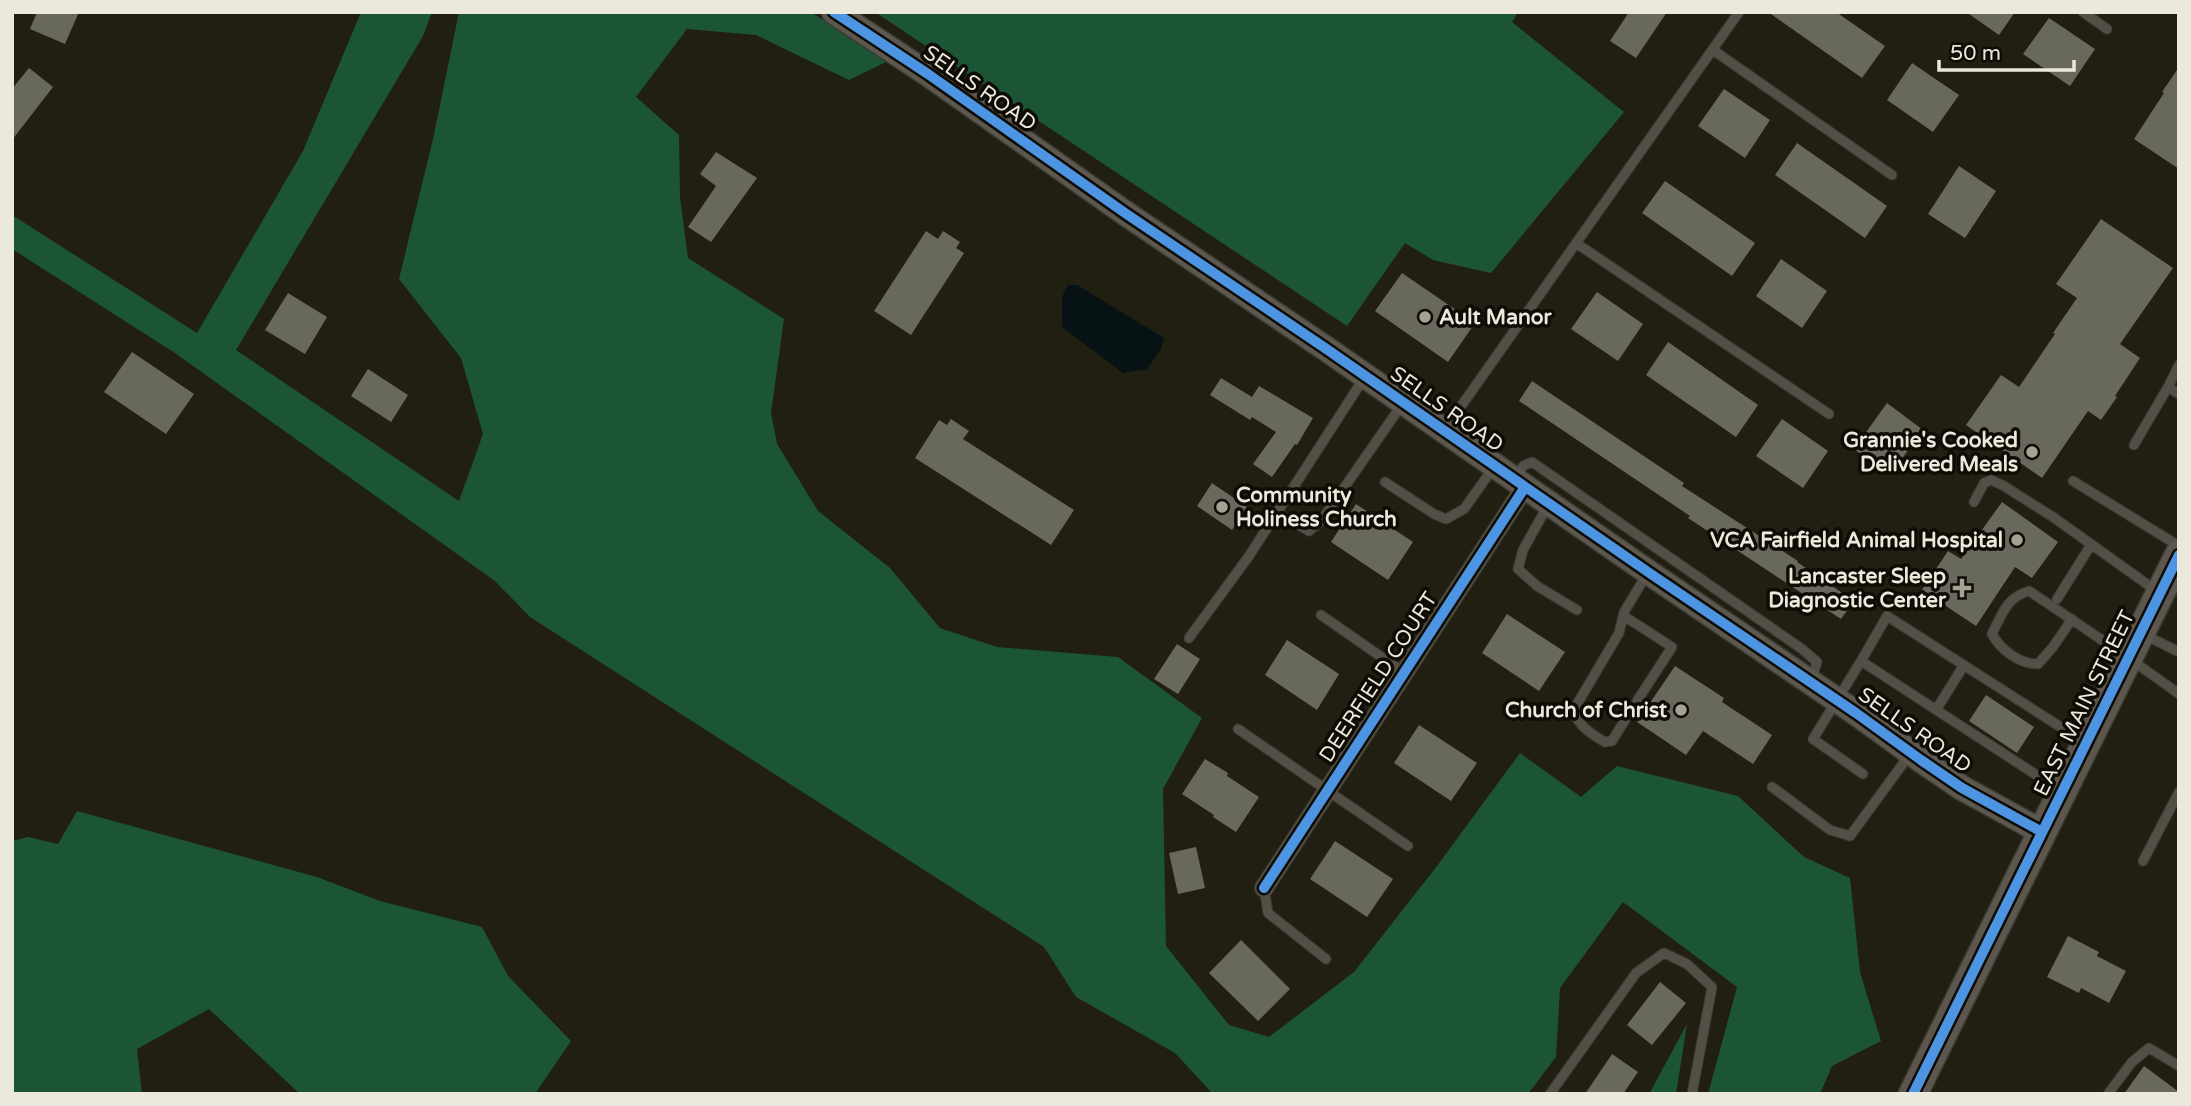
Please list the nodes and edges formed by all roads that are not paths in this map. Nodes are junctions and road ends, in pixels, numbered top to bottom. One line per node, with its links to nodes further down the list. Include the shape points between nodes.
1 (834, 12): 9 (street, SELLS ROAD)
2 (1739, 12): 5 (lane)
3 (2083, 12): 4 (lane)
4 (2107, 29)
5 (1713, 50): 6 (lane); 7 (lane)
6 (1892, 174)
7 (1576, 243): 13 (lane); 14 (lane)
8 (2179, 365): 10 (lane)
9 (1365, 376): 12 (street, SELLS ROAD); 22 (lane)
10 (2168, 387): 11 (lane); 15 (lane)
11 (2179, 394)
12 (1403, 402): 14 (street, SELLS ROAD); 22 (lane, via 1321,521 1309,531)
13 (1829, 414)
14 (1444, 431): 16 (street, SELLS ROAD)
15 (2134, 445)
16 (1512, 478): 18 (lane, via 1446,519); 20 (street, SELLS ROAD); 21 (lane, via 1532,462); 40 (street, DEERFIELD COURT)
17 (2073, 481): 25 (lane)
18 (1385, 482)
19 (1974, 502): 23 (lane, via 1984,483 1991,480)
20 (1549, 503): 21 (street, SELLS ROAD); 31 (lane, via 1523,550 1518,569 1536,586)
21 (1578, 509): 24 (street, SELLS ROAD)
22 (1276, 512): 35 (lane)
23 (2091, 544): 29 (lane); 30 (lane)
24 (1633, 547): 27 (street, SELLS ROAD); 28 (lane)
25 (2179, 547)
26 (2179, 555): 29 (main road, EAST MAIN STREET)
27 (1648, 572): 28 (street, SELLS ROAD); 33 (lane)
28 (1690, 586): 42 (street, SELLS ROAD, via 1747,625)
29 (2160, 593): 36 (main road, EAST MAIN STREET)
30 (2057, 598)
31 (1577, 610)
32 (1321, 615): 40 (lane)
33 (1623, 616): 43 (lane, via 1672,648); 45 (lane, via 1619,633 1573,710 1577,721 1605,742 1612,741)
34 (2072, 619): 34 (lane, via 2029,591 2016,595 1992,634 1999,646 2028,664 2038,664); 36 (lane)
35 (1189, 638)
36 (2134, 644): 37 (lane); 41 (lane); 47 (main road, EAST MAIN STREET)
37 (2179, 652)
38 (1860, 661): 39 (lane, via 1888,616); 42 (lane); 44 (lane)
39 (1964, 665): 44 (lane); 47 (lane)
40 (1403, 672): 51 (street, DEERFIELD COURT)
41 (2179, 694)
42 (1837, 700): 48 (street, SELLS ROAD); 49 (lane, via 1813,739)
43 (1637, 701)
44 (1936, 710): 52 (lane)
45 (1625, 720)
46 (1238, 729): 51 (lane)
47 (2086, 743): 52 (main road, EAST MAIN STREET)
48 (1911, 753): 50 (lane, via 1850,836 1830,830); 54 (street, SELLS ROAD, via 1962,788)
49 (1863, 774)
50 (1772, 787)
51 (1327, 790): 55 (lane); 57 (street, DEERFIELD COURT)
52 (2062, 792): 54 (main road, EAST MAIN STREET)
53 (2179, 792): 56 (lane)
54 (2042, 832): 62 (main road, EAST MAIN STREET)
55 (1408, 846)
56 (2143, 861)
57 (1264, 888): 58 (lane, via 1268,913)
58 (1326, 959)
59 (2179, 1066): 63 (lane, via 2149,1048)
60 (1550, 1094): 61 (lane, via 1636,973 1664,953 1687,964 1712,987)
61 (1692, 1094)
62 (1913, 1094)
63 (2108, 1094)

